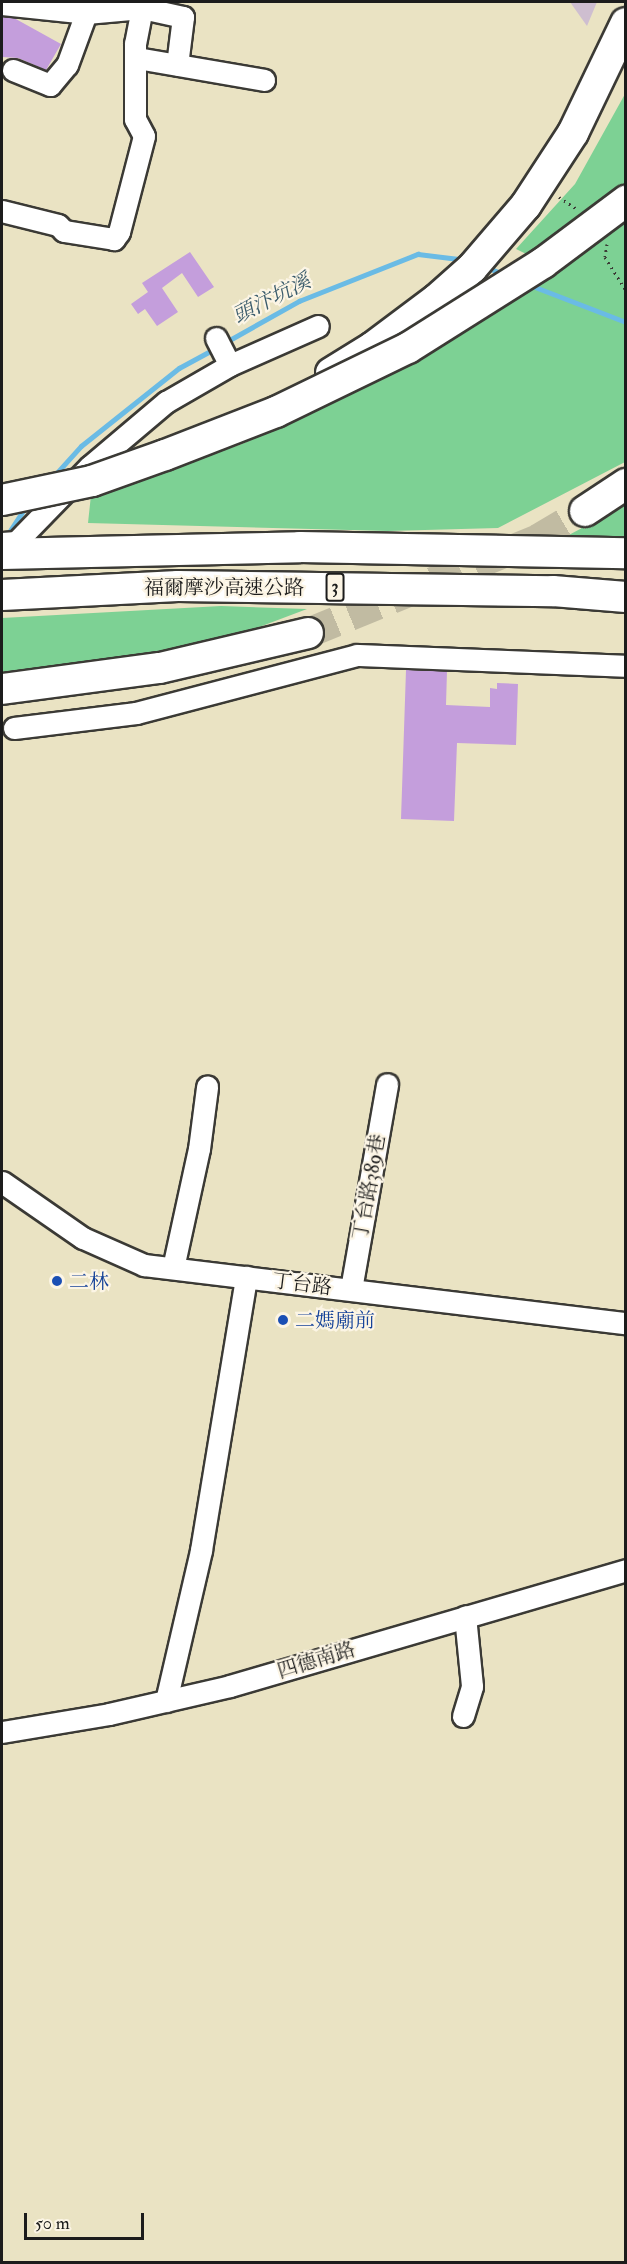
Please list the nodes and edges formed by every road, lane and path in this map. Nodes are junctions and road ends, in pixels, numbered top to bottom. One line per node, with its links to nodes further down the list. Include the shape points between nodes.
1 (2, 4): 3 (street)
2 (142, 8): 3 (street); 5 (street, via 135,43); 6 (street, via 183,17)
3 (86, 13): 7 (street, via 67,65 50,85)
4 (626, 23): 16 (highway, bridge, via 556,161 472,268 373,347)
5 (137, 58): 6 (street); 10 (street, via 135,119 144,136 120,232 114,239 64,231 58,225)
6 (177, 65): 8 (street)
7 (13, 70)
8 (264, 80)
9 (626, 201): 16 (highway, bridge, via 543,263 408,348)
10 (2, 211)
11 (609, 238): 12 (path, via 605,257)
12 (626, 290)
13 (318, 326): 15 (street)
14 (216, 338): 15 (street)
15 (230, 365): 20 (street, via 166,402)
16 (276, 411): 18 (highway, bridge, via 92,481)
17 (626, 484): 19 (highway)
18 (2, 500)
19 (585, 511)
20 (6, 546): 21 (highway, 福爾摩沙高速公路 / 3, via 54,550 300,547)
21 (626, 553)
22 (2, 595): 23 (highway, 福爾摩沙高速公路 / 3, via 178,585 553,591)
23 (626, 597)
24 (308, 633): 26 (highway, via 160,668)
25 (626, 666): 27 (street, via 357,655 136,713)
26 (2, 689)
27 (14, 728)
28 (387, 1084): 33 (street, 丁台路389巷)
29 (207, 1087): 31 (street, via 199,1149)
30 (2, 1182): 31 (street, 丁台路, via 83,1238 144,1265)
31 (173, 1268): 32 (street, 丁台路)
32 (246, 1277): 33 (street, 丁台路); 37 (street, via 201,1550)
33 (351, 1289): 34 (street, 丁台路)
34 (626, 1323)
35 (626, 1570): 36 (street, 四德南路)
36 (465, 1616): 37 (street, 四德南路); 38 (street, via 472,1686)
37 (166, 1701): 39 (street, 四德南路)
38 (463, 1716)
39 (2, 1732)

